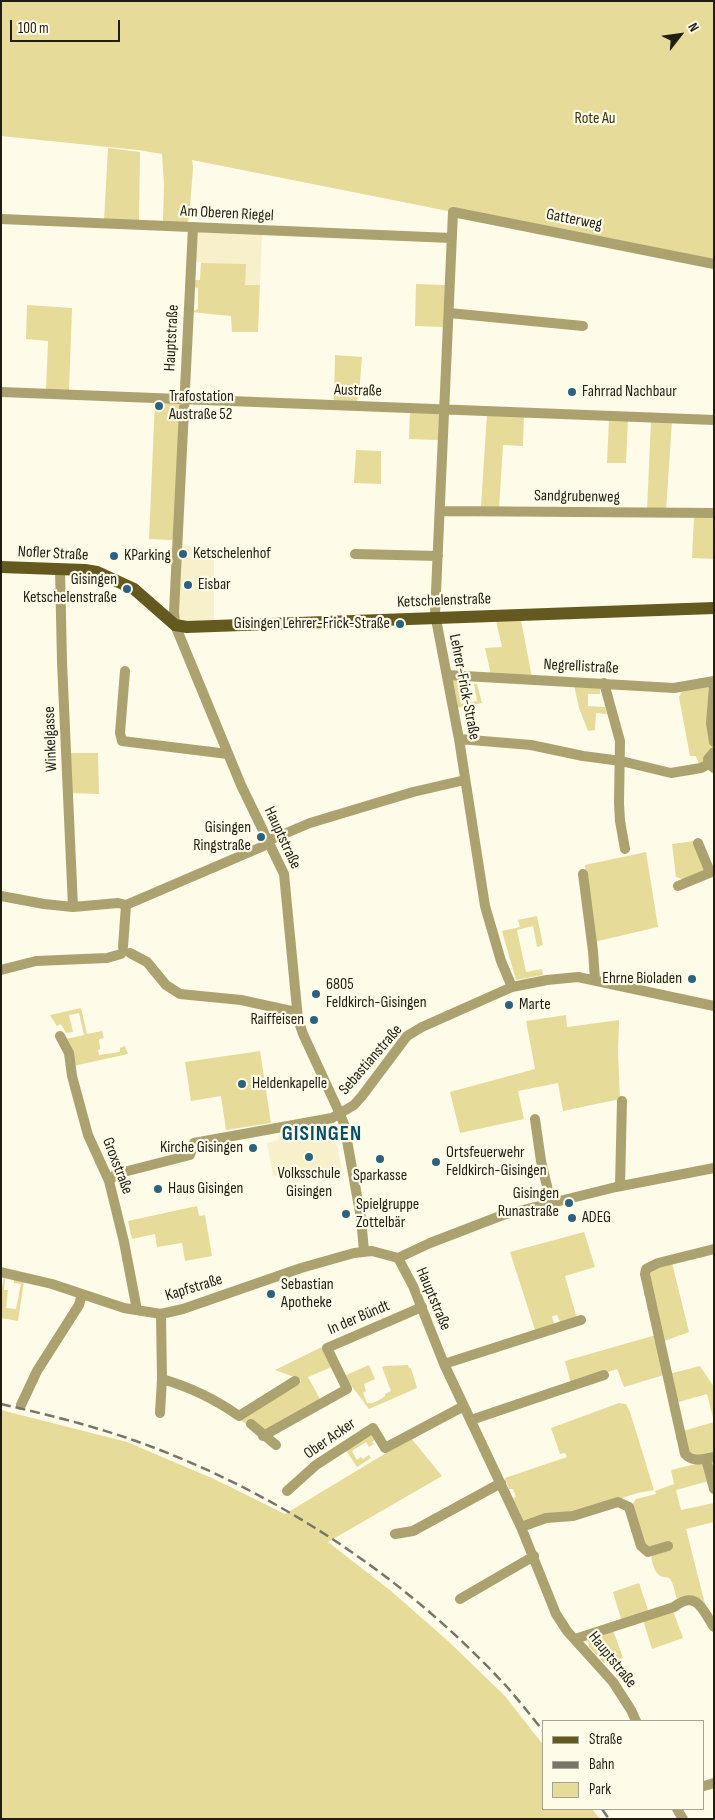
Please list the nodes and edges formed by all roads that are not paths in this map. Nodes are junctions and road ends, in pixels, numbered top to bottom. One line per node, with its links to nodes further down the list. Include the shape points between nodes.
1 (1, 219): 2 (street, Am Oberen Riegel)
2 (192, 227): 3 (street, Am Oberen Riegel); 8 (street, Hauptstraße)
3 (451, 238): 4 (street, Gatterweg, via 453,212); 5 (street, Lehrer-Frick-Straße)
4 (714, 264)
5 (449, 313): 6 (street); 9 (street, Lehrer-Frick-Straße)
6 (584, 326)
7 (1, 392): 8 (street, Austraße)
8 (184, 399): 9 (street, Austraße); 20 (street, Hauptstraße)
9 (444, 410): 10 (street, Austraße); 11 (street, Lehrer-Frick-Straße)
10 (714, 420)
11 (440, 511): 12 (street, Sandgrubenweg); 14 (street, Lehrer-Frick-Straße)
12 (714, 513)
13 (355, 554): 14 (street)
14 (438, 556): 19 (street, Lehrer-Frick-Straße)
15 (1, 567): 16 (main road, Nofler Straße)
16 (60, 570): 20 (main road, Nofler Straße, via 91,571 126,584); 41 (street, Winkelgasse)
17 (714, 608): 18 (street); 19 (main road, Ketschelenstraße)
18 (714, 614)
19 (436, 617): 20 (main road, Ketschelenstraße); 22 (street, Lehrer-Frick-Straße)
20 (175, 625): 29 (street, Hauptstraße)
21 (125, 670): 29 (street, via 122,741)
22 (447, 675): 24 (street, Negrellistraße); 26 (street, Lehrer-Frick-Straße)
23 (714, 681): 24 (street, Negrellistraße, via 684,688)
24 (604, 683): 30 (street, via 620,741)
25 (714, 687): 27 (street, via 711,723)
26 (459, 739): 30 (street, via 531,744); 32 (street, Lehrer-Frick-Straße)
27 (714, 742)
28 (714, 752): 31 (street, via 709,756)
29 (228, 754): 33 (street, Hauptstraße)
30 (621, 761): 31 (street, via 672,773); 35 (street, via 620,821)
31 (712, 766)
32 (465, 780): 33 (street, via 310,823); 45 (street, Lehrer-Frick-Straße, via 485,906)
33 (269, 842): 40 (street); 47 (street, Hauptstraße, via 286,882)
34 (698, 843): 36 (street)
35 (625, 849)
36 (712, 871): 38 (street)
37 (583, 874): 44 (street)
38 (678, 886)
39 (1, 896): 41 (street)
40 (126, 905): 41 (street); 42 (street)
41 (72, 907)
42 (124, 951): 43 (street, via 107,958 36,961); 47 (street, via 147,962 166,985 184,995 241,1000)
43 (1, 970)
44 (595, 980): 45 (street, Sebastianstraße, via 568,977); 46 (street, Sebastianstraße)
45 (512, 987): 50 (street, Sebastianstraße, via 412,1032 362,1096)
46 (714, 1006)
47 (296, 1012): 50 (street, Hauptstraße)
48 (60, 1036): 53 (street, Groxstraße, via 69,1053 88,1135)
49 (622, 1101): 54 (street)
50 (340, 1114): 53 (street, via 318,1121 194,1143 190,1156 116,1174); 57 (street, Hauptstraße, via 358,1199)
51 (535, 1119): 55 (street)
52 (714, 1168): 54 (street)
53 (109, 1181): 62 (street, Groxstraße)
54 (620, 1186): 55 (street)
55 (551, 1203): 58 (street, via 503,1214)
56 (714, 1249): 76 (street, via 658,1263 646,1269 645,1274 683,1448 690,1459)
57 (364, 1251): 58 (street, Hauptstraße); 63 (street, Kapfstraße, via 301,1268 183,1310)
58 (398, 1258): 61 (street, Hauptstraße)
59 (1, 1272): 60 (street, Kapfstraße)
60 (82, 1294): 62 (street, Kapfstraße); 69 (street, via 79,1305 37,1371)
61 (422, 1307): 65 (street, Hauptstraße); 74 (street, In der Bündt, via 328,1348 347,1390)
62 (137, 1310): 63 (street, Kapfstraße)
63 (161, 1314): 67 (street)
64 (581, 1320): 65 (street)
65 (444, 1364): 70 (street, Hauptstraße)
66 (604, 1375): 72 (street)
67 (162, 1379): 68 (street, via 195,1390 239,1416); 71 (street)
68 (295, 1381)
69 (21, 1405)
70 (464, 1406): 72 (street, Hauptstraße); 79 (street, Ober Acker, via 385,1448 373,1428 316,1465)
71 (160, 1414)
72 (471, 1420): 77 (street, Hauptstraße)
73 (251, 1424): 74 (street)
74 (263, 1436): 75 (street)
75 (276, 1445)
76 (705, 1459): 78 (street)
77 (501, 1483): 80 (street, Hauptstraße); 81 (street, via 413,1531)
78 (714, 1489)
79 (288, 1490)
80 (521, 1527): 82 (street, via 546,1518 574,1516 618,1502 629,1507 644,1550 648,1552); 83 (street, Hauptstraße)
81 (395, 1534)
82 (668, 1546)
83 (534, 1556): 84 (street); 86 (street, Hauptstraße, via 556,1614)
84 (460, 1599)
85 (714, 1627): 86 (street, via 702,1606 689,1600)
86 (575, 1639): 87 (street, Hauptstraße, via 616,1687)
87 (635, 1720)

